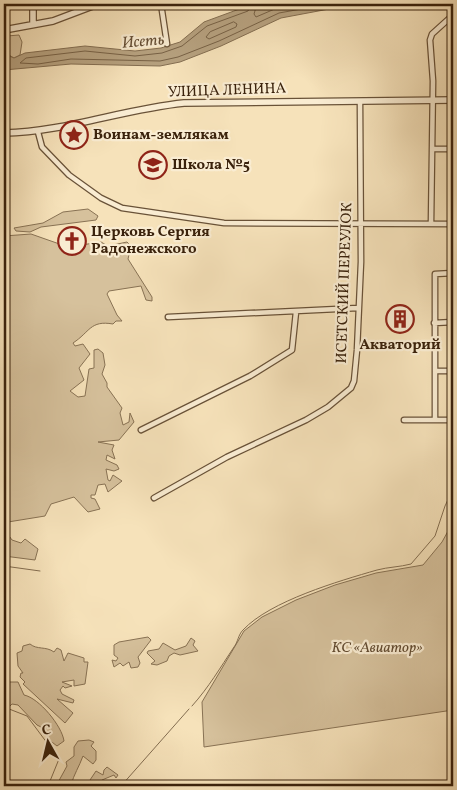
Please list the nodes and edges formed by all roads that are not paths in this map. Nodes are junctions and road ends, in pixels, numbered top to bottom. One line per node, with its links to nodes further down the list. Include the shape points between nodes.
1 (33, 4): 5 (street)
2 (98, 4): 5 (street, via 53,21)
3 (161, 4): 7 (street)
4 (453, 15): 8 (street, via 432,34 430,40 434,81)
5 (33, 24): 6 (street)
6 (4, 30)
7 (167, 44)
8 (432, 99): 9 (street, УЛИЦА ЛЕНИНА); 10 (street, УЛИЦА ЛЕНИНА); 13 (street)
9 (453, 100)
10 (360, 102): 11 (street, УЛИЦА ЛЕНИНА, via 161,105); 17 (street, ИСЕТСКИЙ ПЕРЕУЛОК)
11 (38, 132): 12 (street, УЛИЦА ЛЕНИНА); 17 (street, via 42,147 68,175 122,208 224,224)
12 (4, 133)
13 (433, 149): 14 (street); 15 (street)
14 (453, 149)
15 (432, 224): 16 (street); 17 (street)
16 (453, 224)
17 (360, 226): 19 (street, ИСЕТСКИЙ ПЕРЕУЛОК)
18 (453, 273): 22 (street, via 434,274)
19 (358, 308): 20 (street); 30 (street, ИСЕТСКИЙ ПЕРЕУЛОК, via 354,381 344,395 306,420 227,457)
20 (296, 312): 21 (street); 29 (street, via 292,350 250,376)
21 (168, 317)
22 (434, 322): 23 (street); 24 (street)
23 (453, 322)
24 (435, 371): 25 (street); 27 (street)
25 (453, 371)
26 (404, 420): 27 (street)
27 (435, 420): 28 (street)
28 (453, 420)
29 (141, 430)
30 (154, 498)

